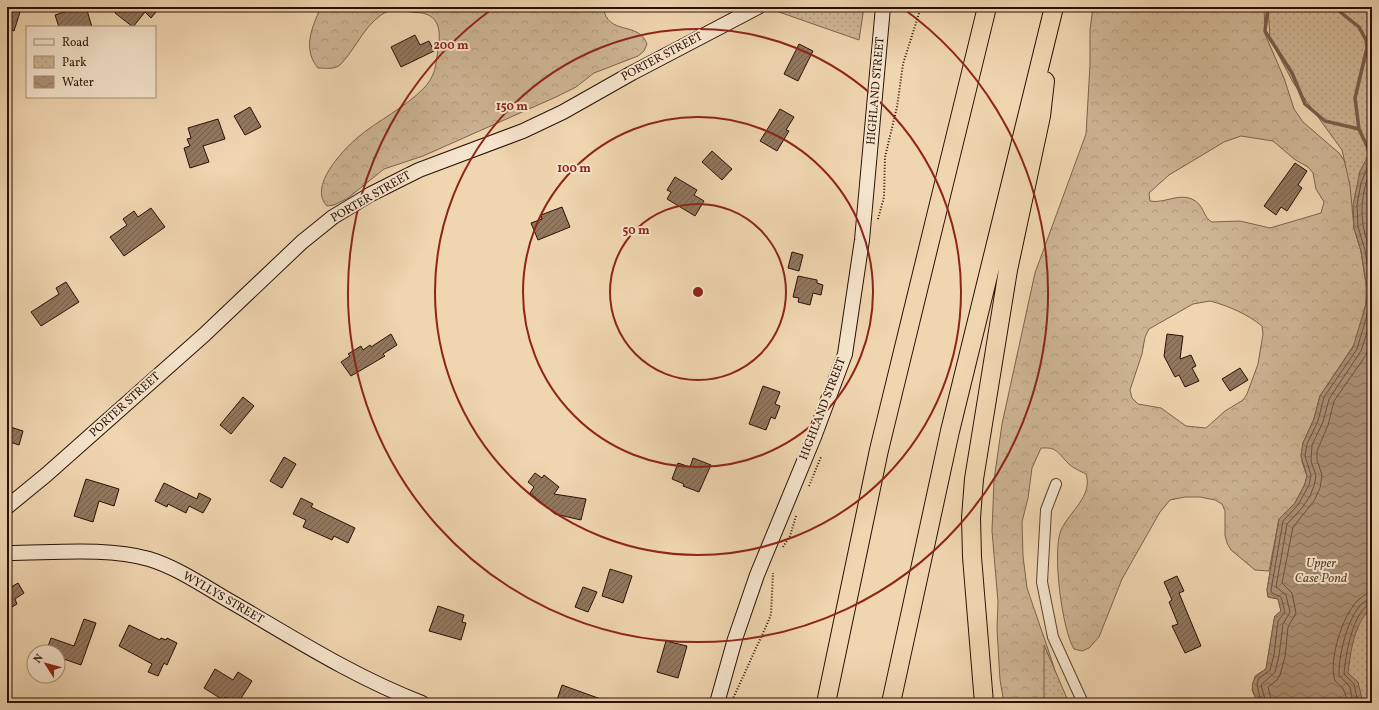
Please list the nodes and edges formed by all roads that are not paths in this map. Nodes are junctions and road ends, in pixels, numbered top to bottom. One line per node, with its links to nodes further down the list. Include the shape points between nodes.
1 (758, 7): 7 (street, PORTER STREET, via 632,72 563,112 523,131 419,170 333,217 302,242 204,335)
2 (883, 7): 10 (street, HIGHLAND STREET, via 862,240 845,354 757,575)
3 (987, 7): 11 (highway, via 881,443)
4 (1054, 7): 5 (highway)
5 (1046, 37): 12 (highway, via 950,431); 13 (highway, via 1043,106 1009,264 973,486 972,557)
6 (1056, 484): 14 (street, via 1046,510 1042,582 1053,636)
7 (7, 507)
8 (7, 553): 9 (street, WYLLYS STREET, via 122,554 150,559 182,574 374,682)
9 (422, 703)
10 (717, 703)
11 (826, 703)
12 (891, 703)
13 (984, 703)
14 (1083, 703)

